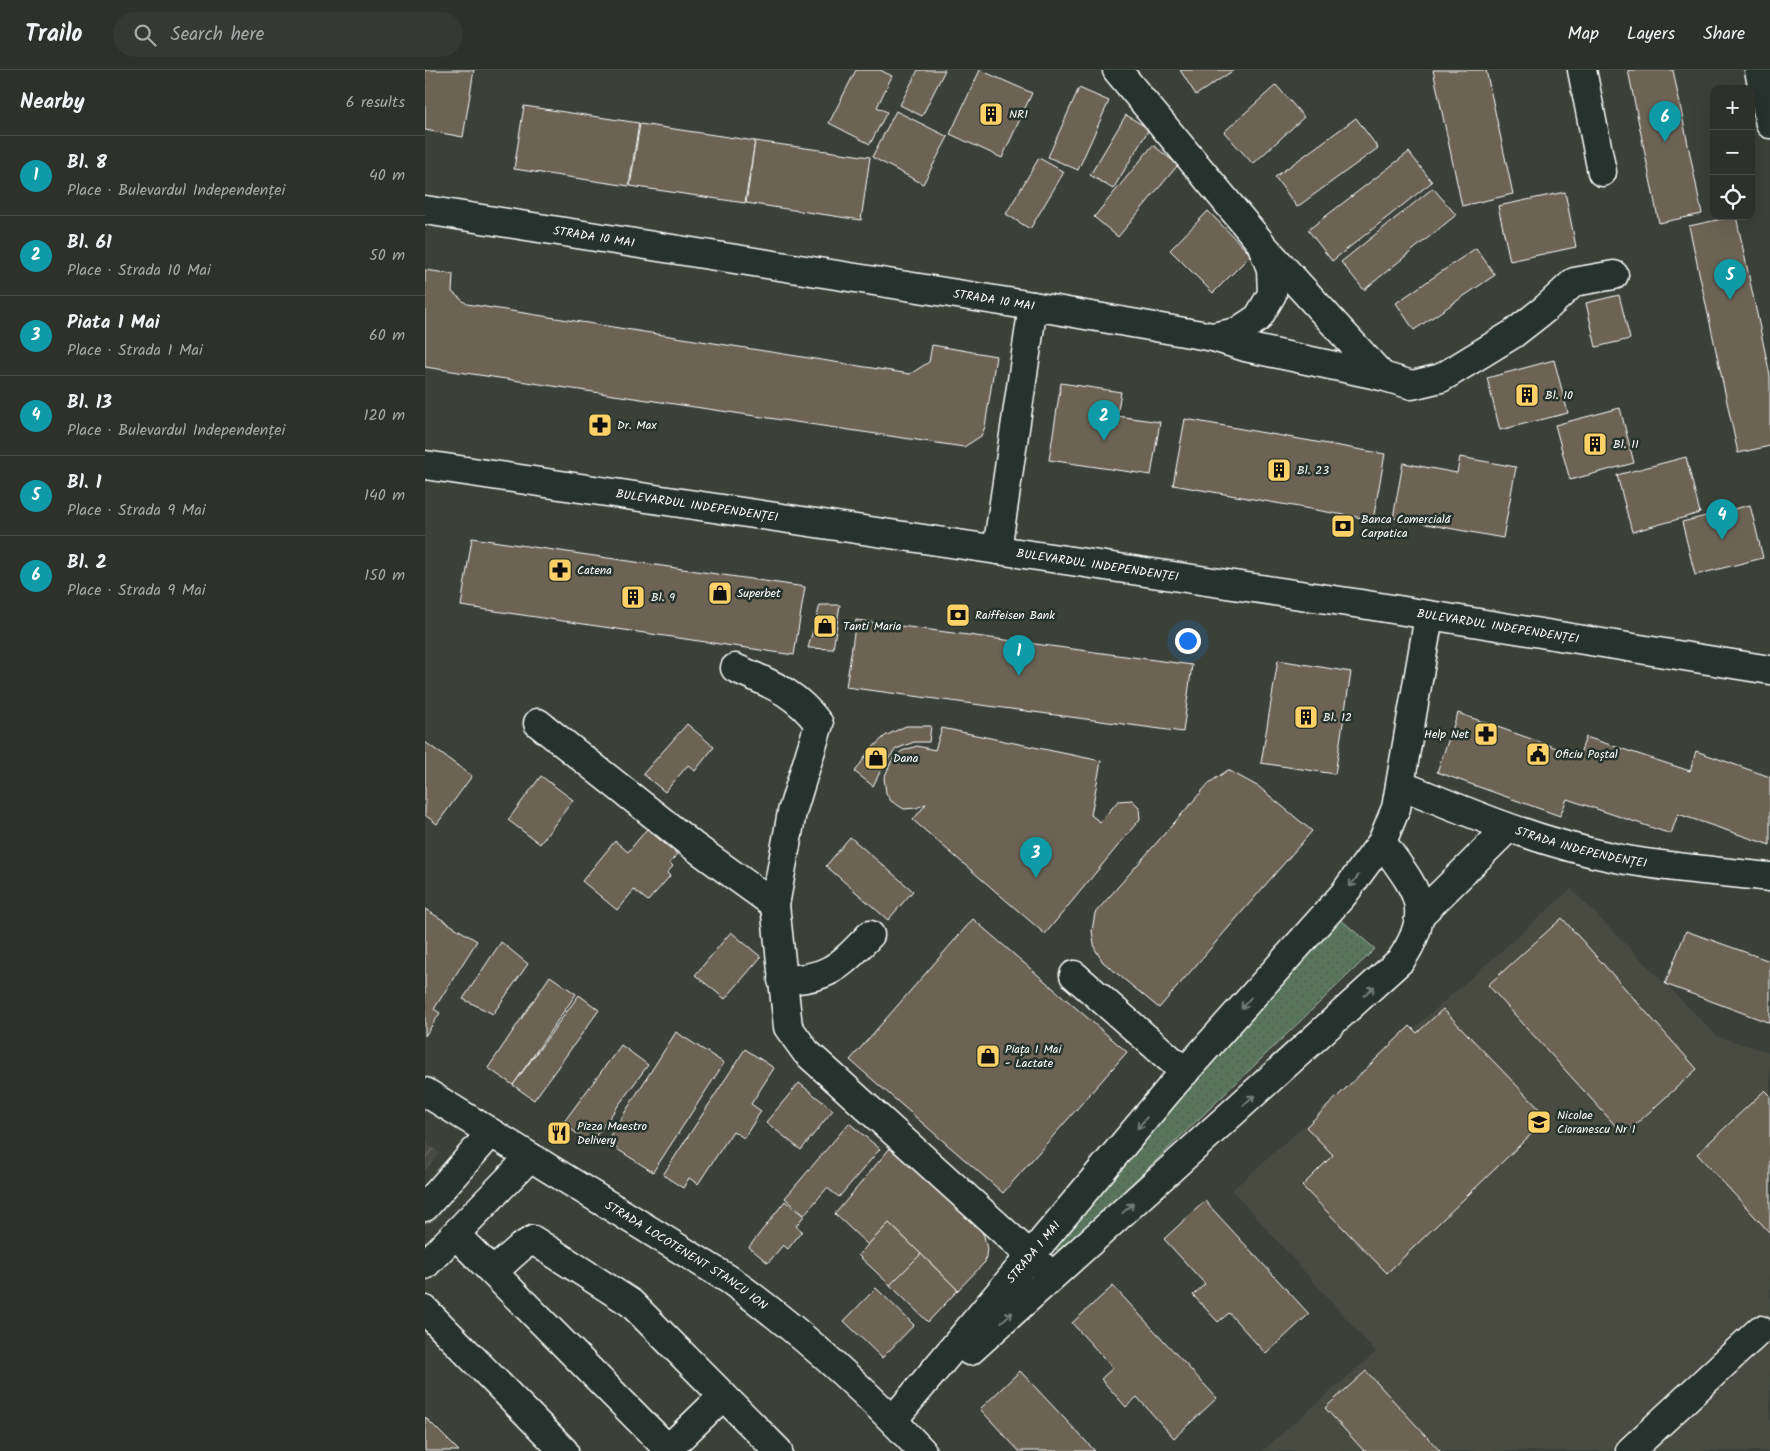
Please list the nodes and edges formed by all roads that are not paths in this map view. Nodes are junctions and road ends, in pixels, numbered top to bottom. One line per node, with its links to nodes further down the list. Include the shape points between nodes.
1 (1117, 70): 7 (street, STRADA 10 MAI)
2 (1582, 70): 5 (street)
3 (1759, 70): 4 (street)
4 (1770, 124)
5 (1601, 172)
6 (425, 210): 9 (street, STRADA 10 MAI)
7 (1261, 243): 10 (street, STRADA 10 MAI, via 1271,269 1272,294 1258,318 1237,332); 11 (street)
8 (1613, 274): 11 (street, via 1574,282 1513,334 1441,378 1412,385)
9 (1033, 306): 10 (street, STRADA 10 MAI); 13 (street)
10 (1213, 337): 11 (street, via 1245,347)
11 (1383, 376)
12 (425, 465): 13 (street, BULEVARDUL INDEPENDENȚEI)
13 (997, 550): 14 (street, BULEVARDUL INDEPENDENȚEI)
14 (1429, 616): 16 (street, BULEVARDUL INDEPENDENȚEI); 18 (street, STRADA 1 MAI)
15 (735, 668): 22 (street, via 785,690 809,710 819,724 792,812)
16 (1770, 670)
17 (538, 723): 22 (street, via 692,845)
18 (1401, 785): 19 (street, STRADA INDEPENDENȚEI); 20 (street, STRADA 1 MAI, via 1396,808)
19 (1508, 828): 21 (street, STRADA INDEPENDENȚEI, via 1616,858); 23 (street)
20 (1382, 842): 23 (street, via 1418,900); 27 (street, STRADA 1 MAI, one-way to 27, via 1343,896)
21 (1770, 876)
22 (775, 905): 26 (street)
23 (1417, 928): 36 (street, one-way to 23, via 1390,972)
24 (870, 935): 26 (street, via 847,959 823,976)
25 (1074, 974): 27 (street)
26 (782, 980): 33 (street, via 788,1027 806,1052)
27 (1179, 1078): 33 (street, STRADA 1 MAI, one-way to 33)
28 (425, 1092): 29 (street, STRADA LOCOTENENT STANCU ION)
29 (491, 1133): 30 (street, STRADA LOCOTENENT STANCU ION); 31 (street)
30 (530, 1157): 32 (street); 40 (street, STRADA LOCOTENENT STANCU ION, via 730,1280 840,1369)
31 (425, 1206)
32 (456, 1234): 34 (street); 35 (street)
33 (1031, 1256): 36 (street); 40 (street, STRADA 1 MAI)
34 (425, 1264)
35 (493, 1272): 39 (street, via 533,1240 631,1303); 41 (street)
36 (1053, 1276): 40 (street, one-way to 36)
37 (425, 1310): 42 (street)
38 (1760, 1330): 45 (street)
39 (723, 1396): 41 (street); 43 (street)
40 (893, 1420): 44 (street, STRADA LOCOTENENT STANCU ION)
41 (668, 1450)
42 (565, 1451)
43 (778, 1451)
44 (922, 1451)
45 (1630, 1451)

